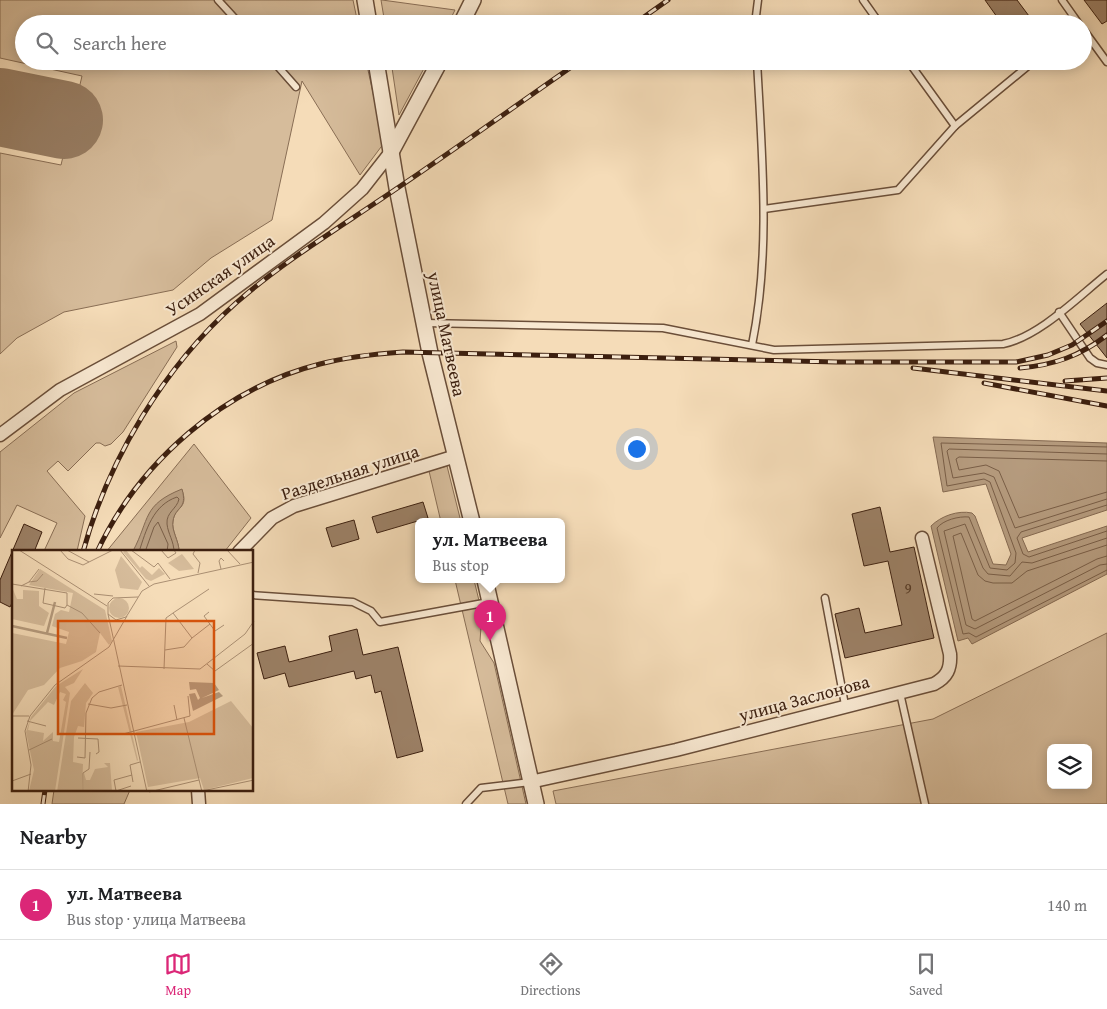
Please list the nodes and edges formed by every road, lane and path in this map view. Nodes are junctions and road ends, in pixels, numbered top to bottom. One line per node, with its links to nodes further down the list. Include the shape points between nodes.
1 (218, 0): 7 (lane)
2 (365, 0): 8 (street)
3 (473, 0): 9 (street)
4 (758, 0): 10 (lane)
5 (863, 0): 11 (lane)
6 (1062, 0): 12 (lane)
7 (232, 15)
8 (368, 15)
9 (466, 15)
10 (757, 15)
11 (874, 15)
12 (1073, 15)
13 (1092, 41): 14 (lane)
14 (1107, 62)
15 (281, 70): 21 (lane)
16 (378, 70): 23 (street, улица Матвеева)
17 (435, 70): 23 (street)
18 (757, 70): 24 (lane)
19 (915, 70): 22 (lane)
20 (1023, 70): 22 (lane)
21 (296, 87)
22 (955, 126): 24 (lane, via 898,190)
23 (392, 152): 27 (street, улица Матвеева); 30 (street, Усинская улица, via 362,189 324,223 200,314 60,390)
24 (764, 208): 28 (lane, via 762,285)
25 (1107, 274): 26 (lane)
26 (1059, 312): 28 (lane, via 1022,338 1003,344 796,351); 29 (lane, via 1090,358)
27 (424, 323): 28 (lane, via 654,328); 31 (street, улица Матвеева)
28 (752, 345)
29 (1107, 365)
30 (0, 435)
31 (456, 456): 32 (street, улица Матвеева); 34 (street, Раздельная улица, via 294,506 272,518)
32 (471, 518)
33 (922, 538): 39 (street, улица Заслонова, via 951,665 947,674 934,684)
34 (241, 550)
35 (486, 583): 38 (street)
36 (254, 595): 38 (lane, via 352,602 371,611 380,622)
37 (825, 598): 40 (lane)
38 (490, 602): 41 (street)
39 (899, 692): 40 (street, улица Заслонова); 44 (lane)
40 (845, 705): 41 (street, улица Заслонова, via 676,750)
41 (530, 782): 42 (lane, via 480,788); 43 (street)
42 (466, 804)
43 (536, 804)
44 (925, 804)

